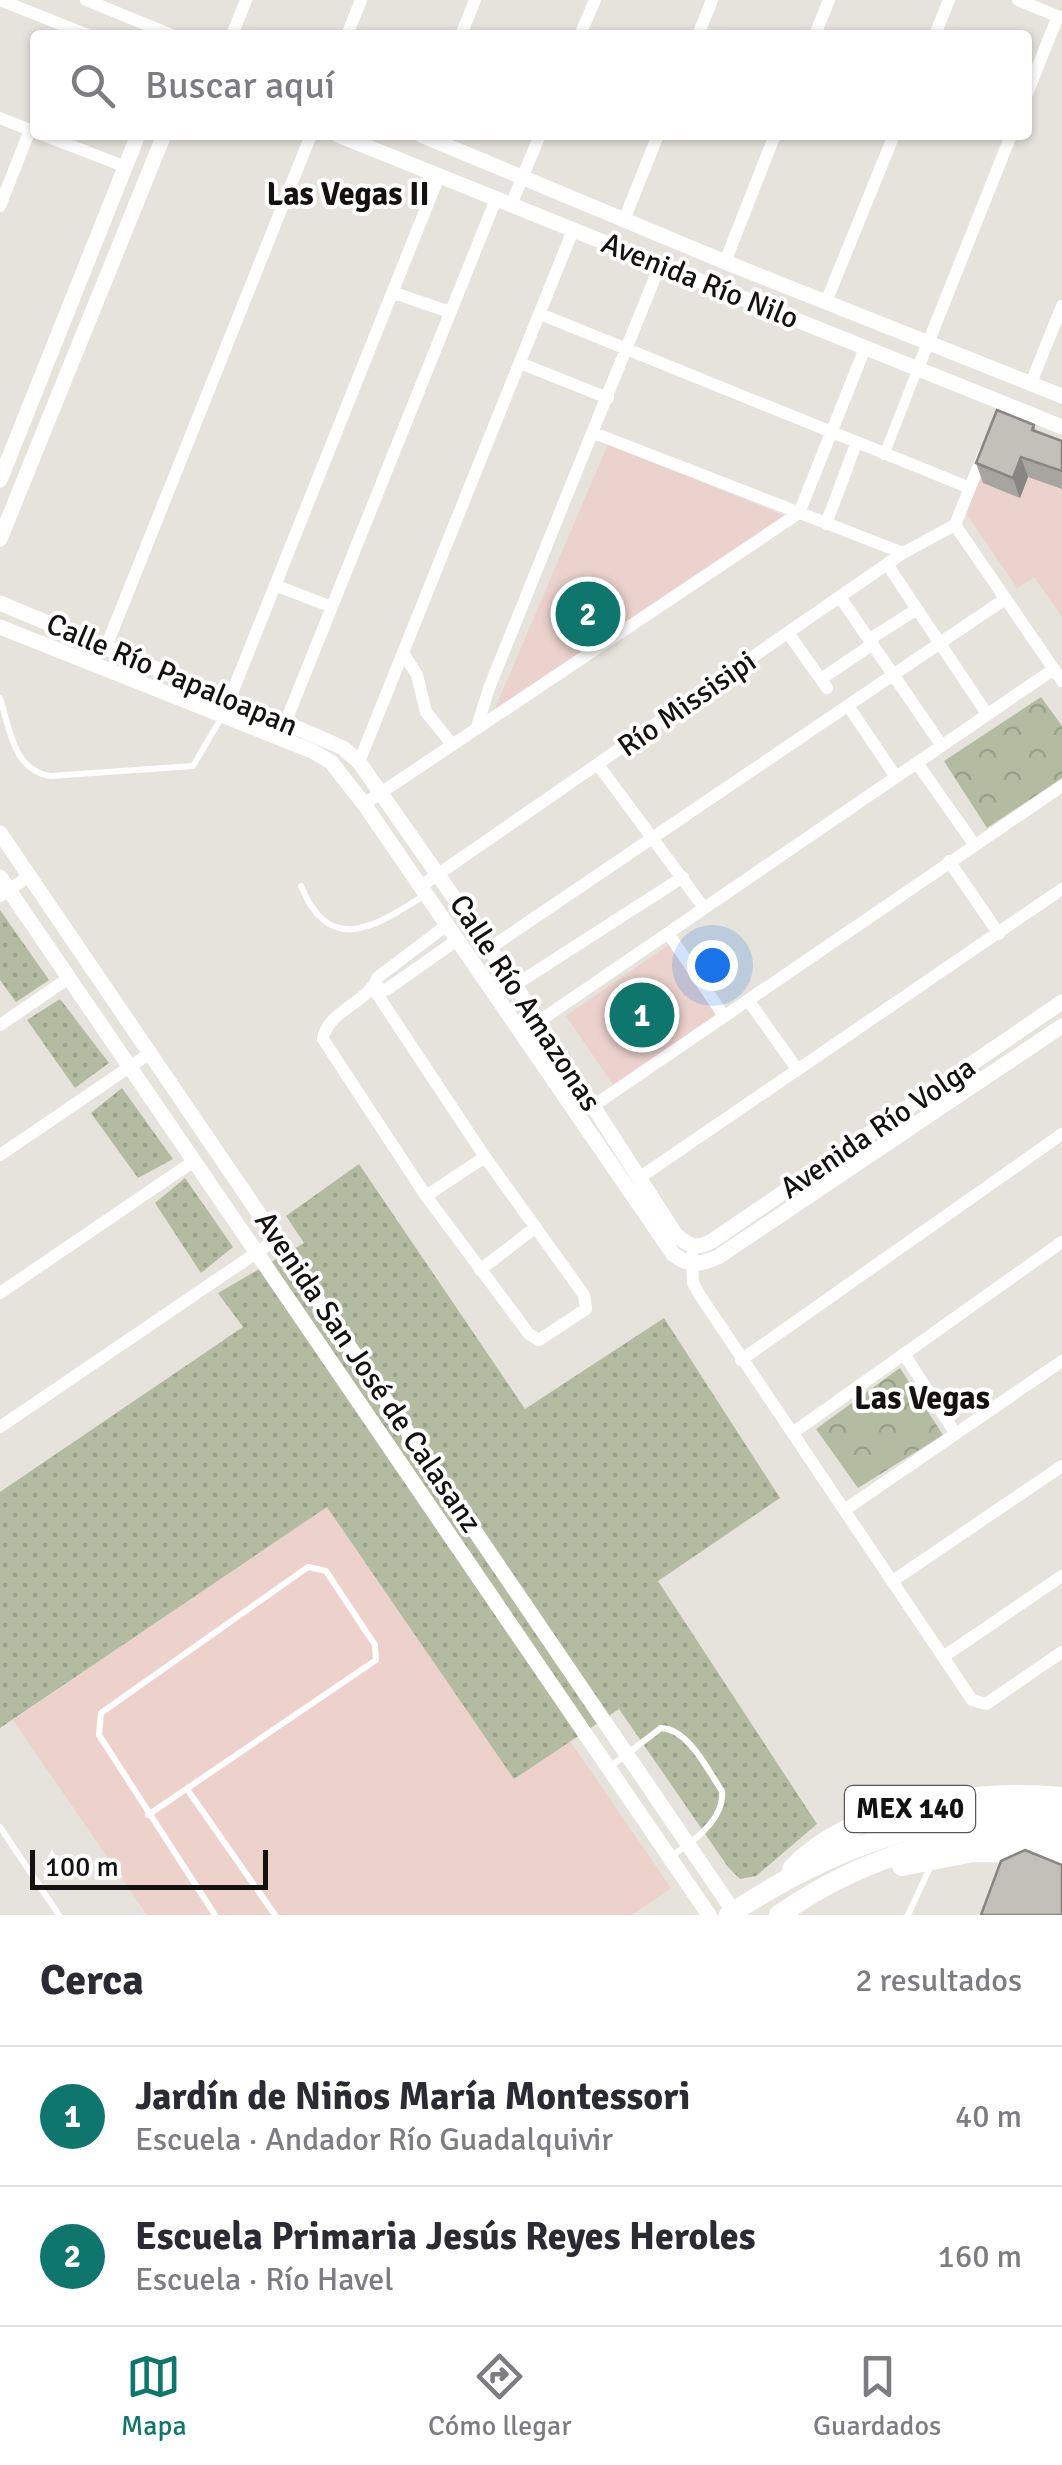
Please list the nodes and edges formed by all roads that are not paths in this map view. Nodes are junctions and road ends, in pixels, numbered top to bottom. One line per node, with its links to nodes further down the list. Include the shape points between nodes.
1 (0, 0): 13 (street)
2 (86, 0): 11 (street)
3 (246, 0): 15 (street)
4 (361, 0): 16 (street)
5 (475, 0): 17 (street)
6 (594, 0): 18 (street)
7 (712, 0): 19 (street)
8 (830, 0): 20 (street)
9 (949, 0): 21 (street)
10 (1018, 0): 12 (street)
11 (119, 6): 14 (street)
12 (1060, 17): 22 (street)
13 (75, 30)
14 (163, 30)
15 (234, 30)
16 (350, 30)
17 (463, 30)
18 (582, 30)
19 (700, 30)
20 (818, 30)
21 (937, 30)
22 (1032, 82)
23 (0, 118): 24 (street)
24 (30, 130)
25 (32, 140): 41 (street)
26 (57, 140): 37 (street)
27 (136, 140): 37 (street)
28 (162, 140): 72 (street)
29 (309, 140): 85 (street)
30 (350, 140): 38 (street, Avenida Río Nilo)
31 (433, 140): 39 (street, Avenida Río Nilo)
32 (538, 140): 39 (street)
33 (656, 140): 42 (street)
34 (774, 140): 44 (street)
35 (892, 140): 47 (street)
36 (1009, 140): 51 (street)
37 (126, 167): 67 (street)
38 (439, 176): 40 (street, Avenida Río Nilo); 46 (street)
39 (523, 178): 40 (street); 42 (street, Avenida Río Nilo)
40 (504, 202): 43 (street, Avenida Río Nilo); 49 (street)
41 (0, 206)
42 (624, 220): 44 (street, Avenida Río Nilo)
43 (573, 230): 45 (street, Avenida Río Nilo); 50 (street)
44 (724, 262): 47 (street, Avenida Río Nilo)
45 (660, 266): 52 (street, Avenida Río Nilo); 53 (street)
46 (394, 293): 49 (street); 75 (street)
47 (826, 302): 51 (street, Avenida Río Nilo)
48 (1062, 306): 56 (street)
49 (450, 312): 79 (street)
50 (540, 314): 53 (street); 54 (street)
51 (928, 343): 55 (street); 56 (street, Avenida Río Nilo)
52 (865, 348): 55 (street, Avenida Río Nilo); 63 (street)
53 (626, 351): 58 (street); 63 (street)
54 (520, 362): 58 (street); 86 (street)
55 (918, 368): 59 (street, Avenida Río Nilo); 66 (street)
56 (1031, 383): 57 (street, Avenida Río Nilo)
57 (1062, 396)
58 (608, 398): 62 (street)
59 (1003, 404): 60 (street); 61 (street, Avenida Río Nilo)
60 (996, 421)
61 (1062, 427)
62 (594, 433): 69 (street); 94 (street)
63 (831, 434): 65 (street); 69 (street)
64 (990, 438): 68 (street)
65 (856, 444): 66 (street); 70 (street)
66 (884, 455): 68 (street)
67 (0, 480)
68 (970, 488): 71 (street)
69 (799, 513): 70 (street); 94 (street)
70 (826, 524): 73 (street)
71 (955, 525): 73 (street, Río Missisipi); 77 (street)
72 (0, 539)
73 (903, 553): 74 (street, Río Missisipi)
74 (888, 564): 76 (street, Río Missisipi); 80 (street)
75 (276, 586): 79 (street); 90 (street)
76 (840, 597): 82 (street, Río Missisipi); 83 (street)
77 (1005, 599): 84 (street); 88 (street)
78 (0, 602): 85 (street, Calle Río Papaloapan)
79 (332, 607): 95 (street)
80 (917, 609): 83 (street); 84 (street)
81 (0, 626): 93 (street, Calle Río Papaloapan)
82 (788, 633): 83 (street, via 824,684); 102 (street, Río Missisipi)
83 (872, 641): 87 (street)
84 (940, 645): 87 (street); 92 (street)
85 (106, 647): 90 (street, Calle Río Papaloapan)
86 (403, 652): 96 (street, via 417,674 426,712); 100 (street)
87 (896, 675): 91 (street); 97 (street)
88 (1058, 675): 92 (street)
89 (0, 698): 93 (lane, via 19,759 50,776 193,766)
90 (230, 699): 93 (street); 95 (street, Calle Río Papaloapan)
91 (849, 707): 103 (street); 108 (street)
92 (987, 714): 97 (street)
93 (223, 715): 95 (street, Calle Río Papaloapan)
94 (477, 727): 96 (street)
95 (282, 731): 98 (street, Calle Río Papaloapan); 99 (street, Calle Río Papaloapan)
96 (450, 743): 105 (street)
97 (942, 746): 101 (street)
98 (344, 748): 100 (street, Calle Río Amazonas)
99 (332, 762): 106 (street, Calle Río Amazonas)
100 (359, 762): 105 (street, Calle Río Amazonas)
101 (917, 763): 103 (street); 109 (street)
102 (599, 766): 108 (street); 111 (street, Río Missisipi)
103 (896, 777): 118 (street)
104 (1062, 786): 109 (street)
105 (380, 790): 106 (street); 111 (street, Calle Río Amazonas)
106 (364, 804): 116 (street, Calle Río Amazonas)
107 (0, 832): 112 (street, Avenida San José de Calasanz)
108 (654, 838): 113 (street); 123 (street)
109 (974, 844): 110 (street)
110 (949, 861): 121 (street); 127 (street)
111 (438, 874): 116 (street, Río Missisipi); 123 (street, Calle Río Amazonas)
112 (28, 876): 115 (street); 134 (street, Avenida San José de Calasanz)
113 (682, 878): 118 (street); 125 (street)
114 (301, 886): 116 (lane, via 312,910 344,930 388,918)
115 (3, 888): 124 (street, Avenida San José de Calasanz)
116 (423, 890): 119 (street, Calle Río Amazonas)
117 (1062, 890): 121 (street)
118 (704, 908): 120 (street)
119 (447, 926): 122 (street, Calle Río Amazonas); 126 (street, via 378,977)
120 (668, 934): 129 (street); 130 (street)
121 (999, 934): 137 (street)
122 (458, 940): 126 (street, via 386,990); 135 (street, Calle Río Amazonas)
123 (490, 948): 125 (street, Calle Río Amazonas)
124 (68, 978): 131 (street); 136 (street, Avenida San José de Calasanz)
125 (515, 985): 130 (street, Calle Río Amazonas)
126 (373, 988): 141 (street); 144 (street, via 325,1027 323,1039)
127 (748, 1000): 129 (street); 137 (street)
128 (1062, 1002): 148 (street, Avenida Río Volga, via 712,1241)
129 (724, 1016): 138 (street)
130 (538, 1022): 133 (street, Calle Río Amazonas)
131 (0, 1025)
132 (1062, 1026): 150 (street, Avenida Río Volga, via 718,1257)
133 (554, 1045): 135 (street); 138 (street, Calle Río Amazonas)
134 (150, 1053): 136 (street); 146 (street, Avenida San José de Calasanz)
135 (538, 1057): 150 (street, Calle Río Amazonas, via 673,1254)
136 (128, 1066): 140 (street); 142 (street, Avenida San José de Calasanz)
137 (798, 1069): 143 (street)
138 (593, 1106): 143 (street, Calle Río Amazonas)
139 (1062, 1134): 154 (street)
140 (0, 1155)
141 (485, 1157): 144 (street); 145 (street)
142 (194, 1162): 149 (street, Avenida San José de Calasanz); 152 (street)
143 (639, 1178): 148 (street, Calle Río Amazonas)
144 (426, 1196): 151 (street)
145 (536, 1228): 151 (street); 151 (street, via 584,1294 586,1309 556,1332 533,1338)
146 (278, 1238): 149 (street); 156 (street, Avenida San José de Calasanz)
147 (1062, 1242): 153 (street)
148 (692, 1247): 150 (street, Calle Río Amazonas)
149 (256, 1252): 157 (street); 160 (street, Avenida San José de Calasanz)
150 (691, 1264): 154 (street, Calle Río Amazonas, via 699,1294)
151 (480, 1270)
152 (0, 1293)
153 (904, 1354): 158 (street); 159 (street)
154 (741, 1360): 158 (street, Calle Río Amazonas)
155 (1062, 1361): 159 (street)
156 (403, 1424): 160 (street); 167 (street, Avenida San José de Calasanz)
157 (0, 1427)
158 (794, 1432): 162 (street, Calle Río Amazonas)
159 (956, 1434): 162 (street)
160 (383, 1438): 168 (street, Avenida San José de Calasanz)
161 (1062, 1466): 164 (street)
162 (846, 1509): 164 (street, Calle Río Amazonas)
163 (1062, 1576): 166 (street)
164 (894, 1580): 166 (street, Calle Río Amazonas)
165 (1062, 1652): 166 (street, Calle Río Amazonas, via 986,1704 978,1704)
166 (943, 1657)
167 (626, 1753): 168 (lane); 175 (street, Avenida San José de Calasanz); 175 (lane, via 669,1728 722,1791 720,1809)
168 (609, 1768): 177 (street, Avenida San José de Calasanz)
169 (187, 1789): 171 (lane); 171 (lane, via 376,1660 375,1645 326,1572 308,1567 101,1714 99,1735); 184 (lane)
170 (1062, 1797): 179 (main road, MEX 140, via 977,1795 876,1819 819,1846)
171 (148, 1816): 183 (lane)
172 (1062, 1816): 179 (main road, MEX 140, via 979,1816 920,1826)
173 (0, 1827): 182 (lane)
174 (1062, 1835): 180 (main road, MEX 140, via 948,1840 888,1858)
175 (688, 1845): 177 (lane); 181 (street, Avenida San José de Calasanz)
176 (1062, 1853): 178 (main road, MEX 140, via 974,1852)
177 (670, 1857): 185 (street, Avenida San José de Calasanz)
178 (933, 1860): 180 (main road, MEX 140); 187 (lane)
179 (780, 1883): 181 (main road, MEX 140)
180 (810, 1895): 186 (main road, MEX 140)
181 (731, 1914)
182 (59, 1915)
183 (215, 1915)
184 (275, 1915)
185 (710, 1915)
186 (780, 1915)
187 (908, 1915)

